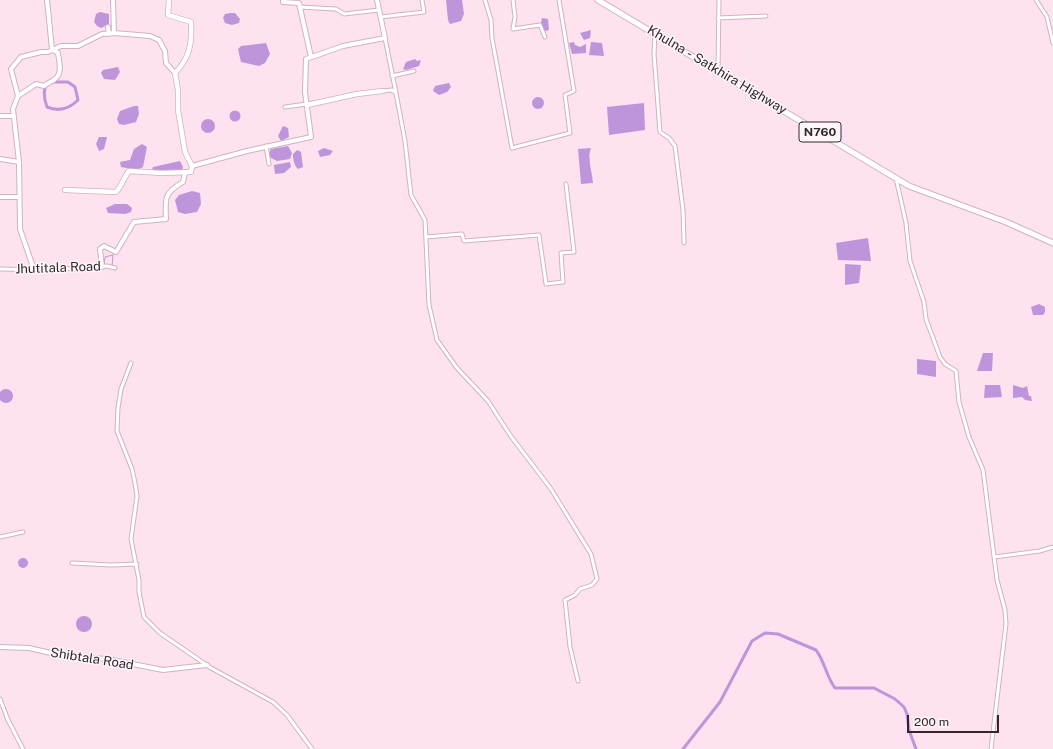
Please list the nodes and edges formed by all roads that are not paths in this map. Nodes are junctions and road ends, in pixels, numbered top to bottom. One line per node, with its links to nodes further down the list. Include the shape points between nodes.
1 (47, 0): 25 (street)
2 (113, 0): 19 (street)
3 (168, 0): 29 (main road, via 168,15 191,22 190,51)
4 (283, 0): 13 (street, via 298,3)
5 (377, 0): 14 (street)
6 (422, 0): 16 (street, via 424,12)
7 (485, 0): 9 (street, via 491,20 512,148 570,133 565,94 574,91)
8 (513, 0): 22 (street, via 514,29 540,26)
9 (559, 0)
10 (598, 0): 20 (highway, Khulna - Satkhira Highway / N760)
11 (719, 0): 17 (street)
12 (1036, 0): 24 (street, via 1047,17)
13 (299, 7): 14 (street, via 336,9 344,14); 26 (street)
14 (379, 10): 16 (street)
15 (766, 16): 17 (street)
16 (382, 18): 23 (street)
17 (718, 18): 27 (street)
18 (108, 27): 21 (street)
19 (114, 33): 21 (street); 29 (street, via 150,36 159,40 165,51 166,63)
20 (655, 33): 27 (highway, Khulna - Satkhira Highway / N760); 52 (street, via 654,54 660,132 670,138 675,146 683,210)
21 (109, 34): 25 (street, via 98,36 78,46)
22 (545, 37)
23 (385, 38): 26 (street, via 343,46); 30 (street)
24 (1053, 43)
25 (52, 49): 33 (street, via 21,57 11,69); 33 (street, via 58,53 60,64 56,79 44,86 36,84)
26 (310, 57): 34 (street, via 306,60)
27 (718, 70): 44 (highway, Khulna - Satkhira Highway / N760)
28 (414, 71): 30 (street)
29 (175, 73): 42 (main road, via 185,152)
30 (392, 76): 32 (street)
31 (382, 91): 32 (street, via 392,90); 34 (main road)
32 (396, 93): 45 (street)
33 (18, 96): 37 (street)
34 (307, 104): 35 (street); 38 (street, via 311,137)
35 (285, 107)
36 (0, 116): 37 (street)
37 (13, 116): 40 (street)
38 (266, 146): 41 (street); 42 (street)
39 (0, 159): 40 (street)
40 (18, 162): 50 (street)
41 (269, 164)
42 (192, 166): 43 (main road, via 191,172)
43 (185, 172): 48 (main road, via 129,171 116,192); 54 (street, via 183,182 170,190 166,200 166,218 134,222 116,252 104,246 100,249)
44 (895, 177): 53 (highway, Khulna - Satkhira Highway / N760, via 909,186 1006,222); 62 (street, via 906,223 910,261 924,302 926,319 940,357 956,371 959,402 969,438 983,470)
45 (409, 179): 46 (street); 51 (street, via 411,195 424,216)
46 (403, 180)
47 (566, 184): 51 (street, via 574,252 561,253 564,282 546,284 539,235 464,241 462,234)
48 (65, 190)
49 (0, 197): 50 (street)
50 (19, 197): 57 (street, via 20,229)
51 (426, 237): 67 (street, via 429,305 437,340 457,368 488,401 551,489 591,554 597,580 565,600 570,648)
52 (684, 243)
53 (1053, 243)
54 (102, 267): 55 (street, Jhutitala Road); 57 (street, Jhutitala Road)
55 (115, 268)
56 (0, 269): 57 (street, Jhutitala Road)
57 (34, 270)
58 (131, 363): 64 (street, via 121,389 117,431 132,469 137,496 131,540)
59 (23, 532): 60 (street)
60 (0, 537)
61 (1053, 547): 62 (street)
62 (994, 557): 71 (street, via 1006,624)
63 (72, 563): 64 (street)
64 (137, 564): 66 (street, via 144,617 160,633)
65 (0, 647): 66 (street, Shibtala Road, via 29,648 64,656 107,659 164,670)
66 (207, 665): 70 (street, via 273,702 287,715)
67 (578, 681)
68 (0, 699): 69 (street)
69 (23, 749)
70 (312, 749)
71 (992, 749)

